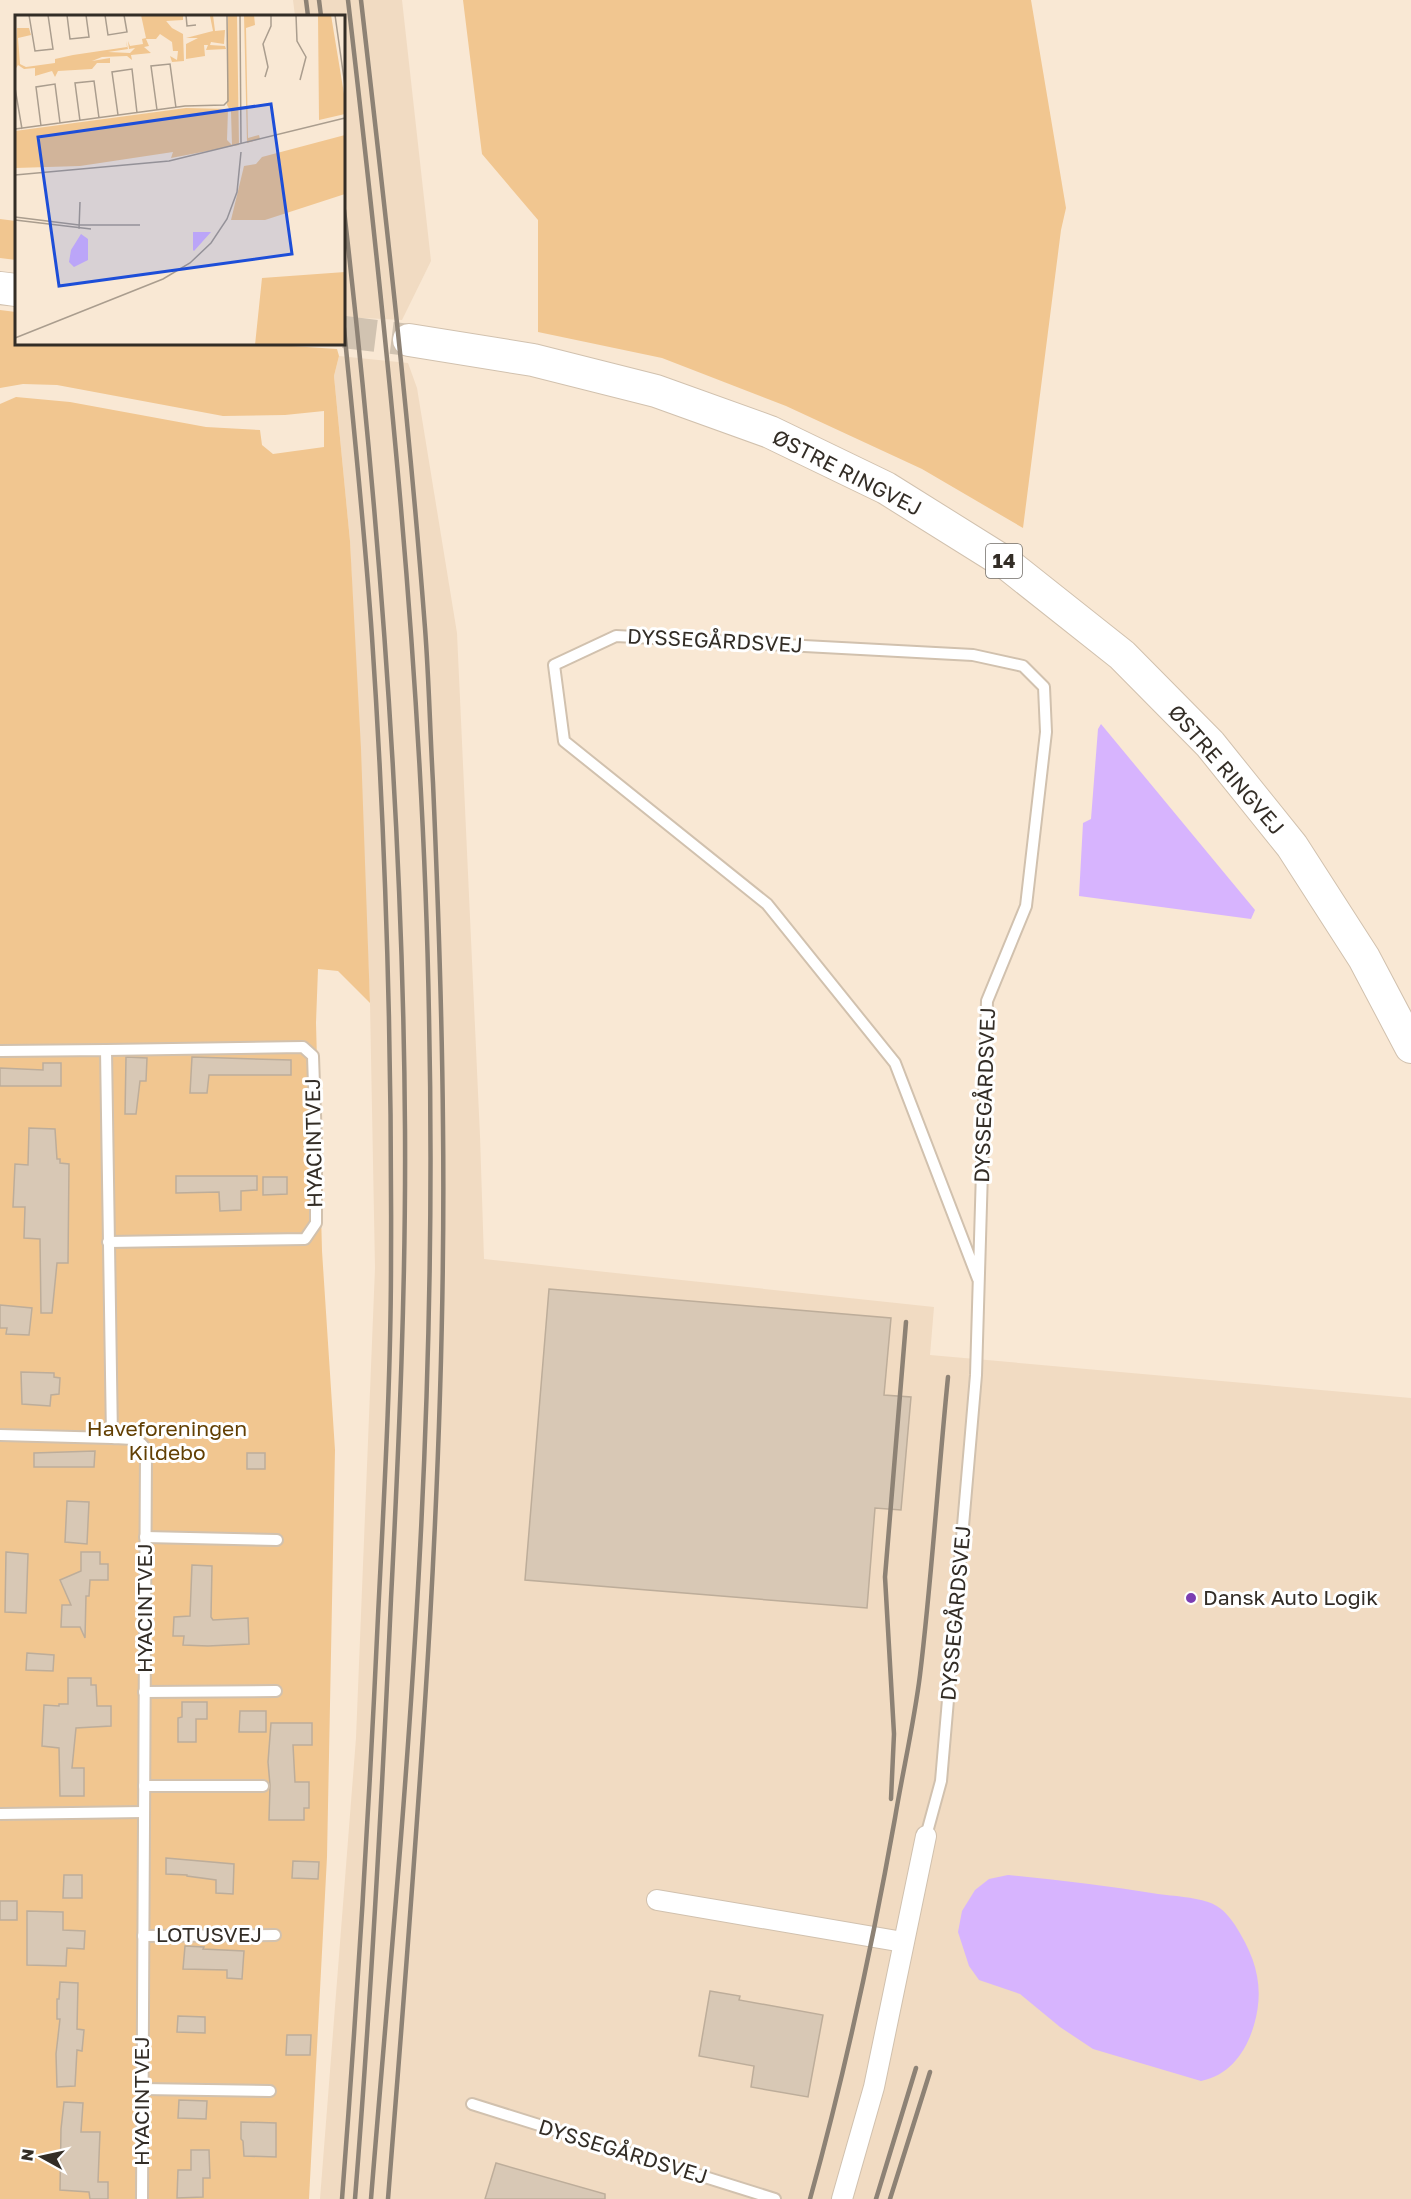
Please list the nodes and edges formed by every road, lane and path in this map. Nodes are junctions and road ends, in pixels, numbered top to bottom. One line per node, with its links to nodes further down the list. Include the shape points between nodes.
1 (0, 288): 2 (main road)
2 (15, 290)
3 (409, 340): 4 (main road, ØSTRE RINGVEJ / 14, via 533,360 656,391 770,432 886,488 1006,563 1122,656 1210,744 1292,846 1364,958)
4 (1411, 1047)
5 (106, 1050): 6 (lane, HYACINTVEJ); 7 (lane); 7 (lane, HYACINTVEJ, via 303,1047 313,1056 316,1143 316,1223 305,1239)
6 (0, 1051)
7 (108, 1242): 10 (lane)
8 (978, 1279): 8 (lane, DYSSEGÅRDSVEJ, via 895,1063 767,904 564,741 554,665 616,636 973,655 1023,666 1044,687 1046,732 1026,906 987,1001); 19 (lane, DYSSEGÅRDSVEJ, via 976,1375 941,1781)
9 (0, 1435): 10 (lane, HYACINTVEJ)
10 (112, 1438): 11 (lane, HYACINTVEJ, via 137,1440 146,1450)
11 (145, 1537): 12 (lane); 14 (lane, HYACINTVEJ)
12 (277, 1540)
13 (276, 1691): 14 (lane)
14 (144, 1692): 15 (lane, HYACINTVEJ)
15 (144, 1786): 16 (lane); 17 (lane, HYACINTVEJ)
16 (262, 1786)
17 (144, 1812): 18 (lane); 22 (lane, HYACINTVEJ)
18 (0, 1814)
19 (926, 1836): 23 (street, DYSSEGÅRDSVEJ)
20 (657, 1900): 23 (street)
21 (275, 1935): 22 (lane, LOTUSVEJ)
22 (143, 1936): 24 (lane, HYACINTVEJ)
23 (903, 1942): 29 (street, DYSSEGÅRDSVEJ, via 874,2087)
24 (142, 2089): 25 (lane); 27 (lane, HYACINTVEJ)
25 (270, 2091)
26 (472, 2104): 28 (lane, DYSSEGÅRDSVEJ)
27 (142, 2199)
28 (774, 2199)
29 (842, 2199)

